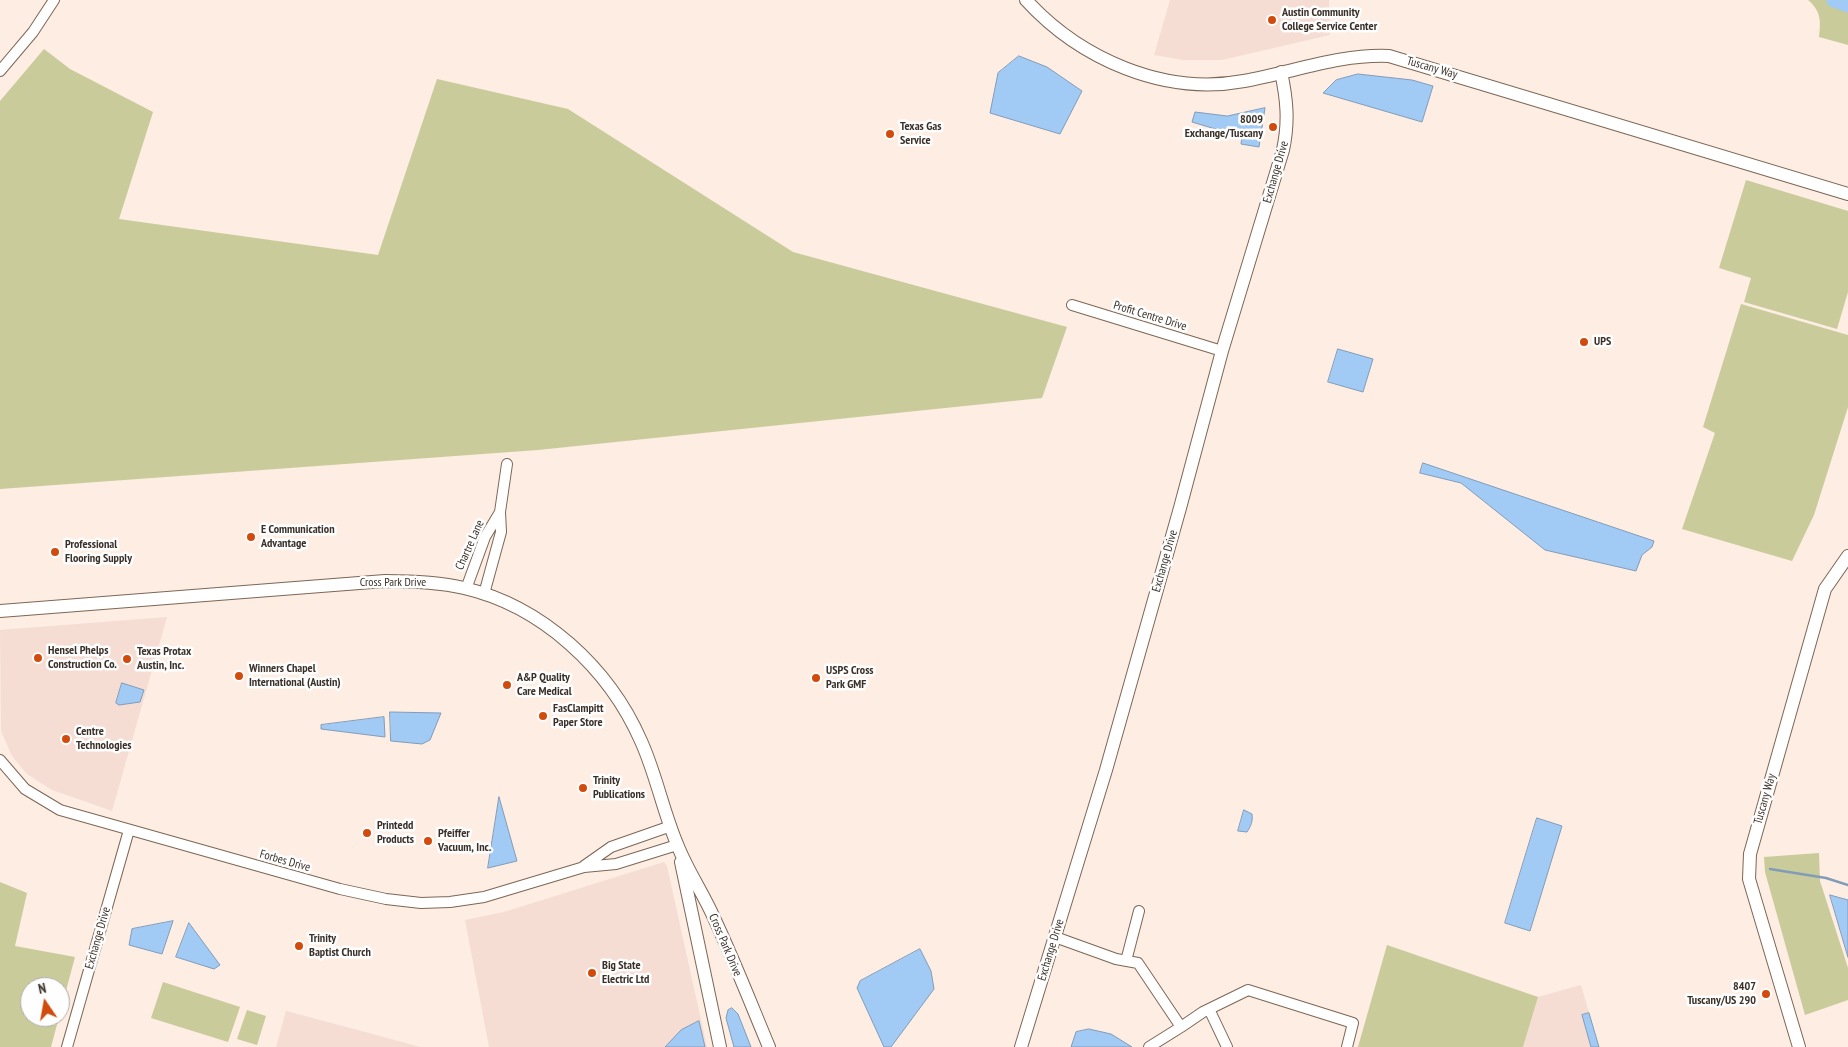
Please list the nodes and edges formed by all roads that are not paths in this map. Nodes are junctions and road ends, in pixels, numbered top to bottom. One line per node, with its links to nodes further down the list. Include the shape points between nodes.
1 (54, 0): 3 (street, via 33,32)
2 (1026, 0): 4 (street, Tuscany Way, via 1085,50 1145,75 1185,83 1218,84)
3 (0, 70)
4 (1282, 72): 5 (street, Tuscany Way, via 1328,60 1363,55 1389,56); 7 (street, Exchange Drive, via 1288,105 1284,148)
5 (1848, 194)
6 (1072, 305): 7 (street, Profit Centre Drive)
7 (1222, 351): 20 (street, Exchange Drive, via 1106,770)
8 (507, 464): 9 (street, Chartre Lane)
9 (500, 512): 11 (street, Chartre Lane, via 485,537); 12 (street, Chartre Lane, via 501,532)
10 (1848, 556): 31 (street, Tuscany Way, via 1825,589 1750,854 1749,879)
11 (466, 588): 12 (street, Cross Park Drive); 13 (street, Cross Park Drive, via 419,581 385,581)
12 (484, 594): 15 (street, Cross Park Drive, via 521,610 551,629 573,646 610,687 642,741)
13 (0, 612)
14 (0, 760): 16 (street, Forbes Drive, via 24,789 42,801 60,810)
15 (670, 826): 17 (street, Cross Park Drive); 18 (street, Forbes Drive, via 612,847)
16 (129, 830): 18 (street, Forbes Drive, via 340,889 386,900 421,903 484,896); 24 (street, Exchange Drive)
17 (677, 845): 18 (street, Forbes Drive, via 616,864); 25 (street, Cross Park Drive); 26 (street, Cross Park Drive, via 714,919)
18 (584, 867)
19 (1139, 911): 21 (street)
20 (1055, 937): 21 (street); 27 (street, Exchange Drive)
21 (1126, 961): 23 (street, via 1138,962)
22 (1209, 1009): 23 (street); 29 (street); 30 (street, via 1248,990 1353,1023)
23 (1182, 1027): 28 (street)
24 (67, 1047)
25 (720, 1047)
26 (769, 1047)
27 (1021, 1047)
28 (1149, 1047)
29 (1227, 1047)
30 (1347, 1047)
31 (1800, 1047)

